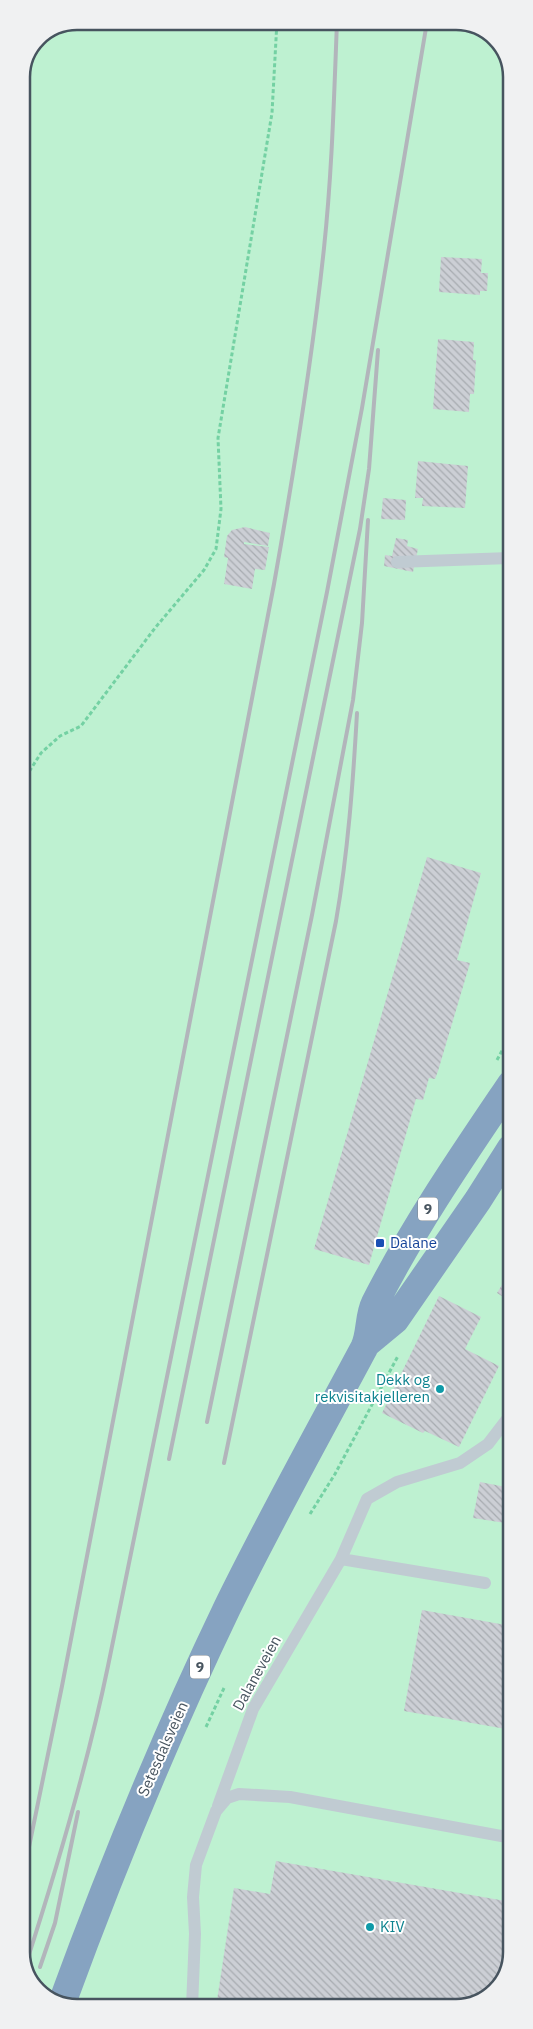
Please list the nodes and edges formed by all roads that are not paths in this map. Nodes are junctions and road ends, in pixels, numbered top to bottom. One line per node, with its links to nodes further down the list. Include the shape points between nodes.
1 (503, 558): 2 (lane)
2 (397, 562)
3 (503, 1096): 5 (highway, Setesdalsveien / 9, via 404,1248 373,1307)
4 (503, 1161): 5 (highway, Setesdalsveien / 9, via 395,1320)
5 (366, 1344): 11 (highway, Setesdalsveien / 9, via 228,1606 188,1691 131,1821)
6 (503, 1425): 7 (lane, Dalaneveien, via 488,1444 460,1463 397,1482 367,1499)
7 (341, 1559): 8 (lane); 9 (lane, Dalaneveien, via 253,1709)
8 (485, 1583)
9 (216, 1810): 10 (lane, via 227,1798 239,1794 290,1797); 12 (lane, Dalaneveien, via 196,1865)
10 (503, 1836)
11 (64, 1997)
12 (192, 1999)

